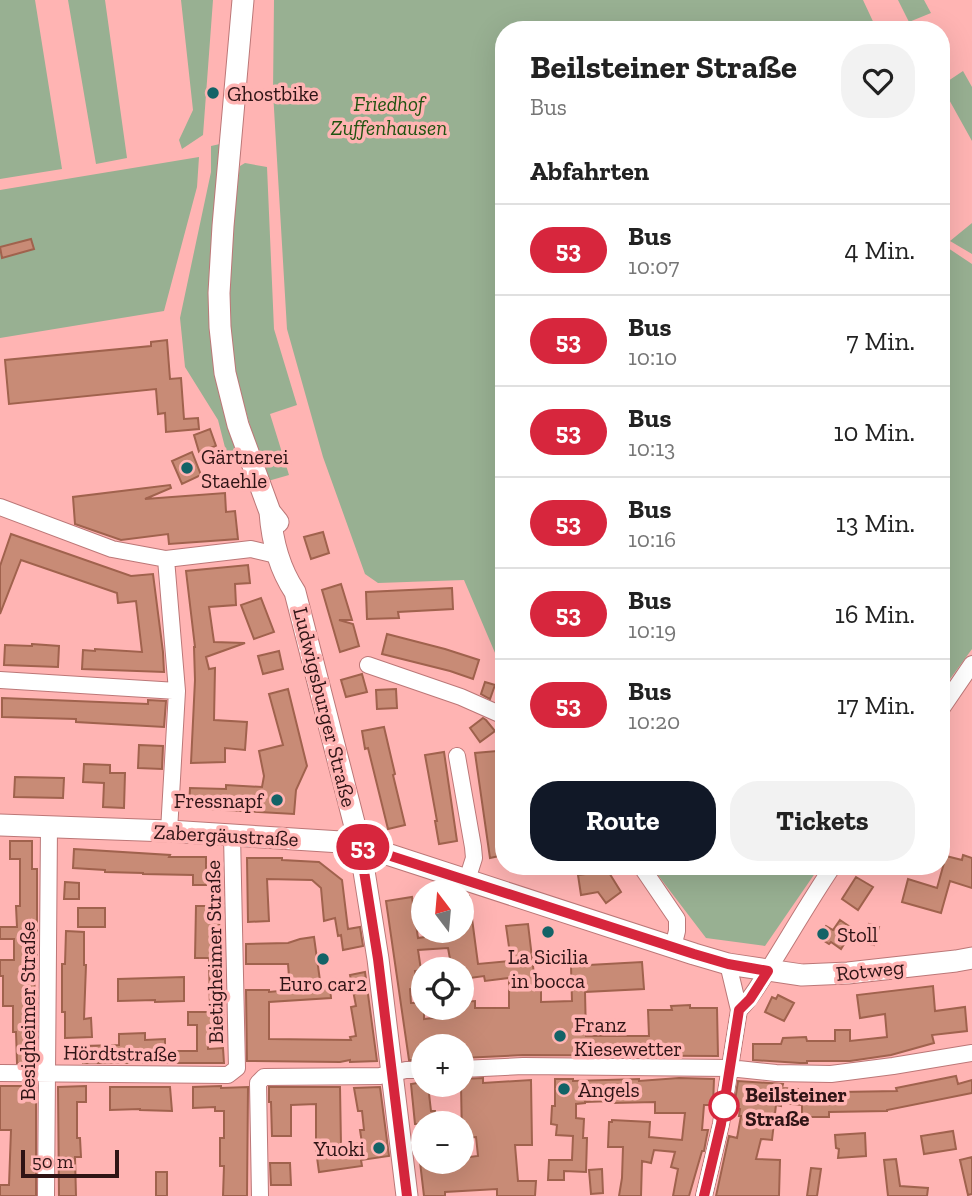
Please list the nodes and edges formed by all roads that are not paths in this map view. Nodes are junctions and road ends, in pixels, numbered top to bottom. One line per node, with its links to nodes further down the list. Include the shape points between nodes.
1 (243, 0): 3 (main road, Ludwigsburger Straße, via 223,226 220,327 238,425)
2 (1, 510): 5 (street, via 112,549)
3 (270, 512): 4 (main road, Ludwigsburger Straße, via 272,535); 6 (main road, Ludwigsburger Straße, via 284,531 297,574)
4 (265, 553): 5 (street); 6 (main road, Ludwigsburger Straße)
5 (166, 559): 10 (street)
6 (295, 592): 18 (main road, Ludwigsburger Straße)
7 (972, 664): 11 (street)
8 (368, 665): 12 (street)
9 (0, 680): 10 (street)
10 (177, 691): 16 (street)
11 (950, 696)
12 (495, 712)
13 (457, 755): 21 (street, via 474,858)
14 (0, 825): 15 (main road, Zabergäustraße)
15 (49, 826): 16 (main road, Zabergäustraße); 34 (street, Besigheimer Straße)
16 (170, 831): 17 (main road, Zabergäustraße)
17 (232, 835): 18 (main road, Zabergäustraße); 29 (street, Bietigheimer Straße)
18 (360, 846): 21 (main road, Zabergäustraße); 35 (main road, Ludwigsburger Straße)
19 (647, 875): 23 (street, via 677,919)
20 (827, 875): 26 (street)
21 (467, 880)
22 (474, 882): 23 (main road, Zabergäustraße)
23 (673, 947): 25 (main road, Zabergäustraße)
24 (972, 958): 26 (main road, Rotweg, via 828,974)
25 (728, 964): 26 (main road, Zabergäustraße); 27 (street)
26 (768, 971): 27 (street)
27 (739, 1010): 31 (street)
28 (972, 1053): 31 (street, via 831,1074)
29 (237, 1068): 34 (street, Hördtstraße, via 228,1075)
30 (474, 1068): 31 (street)
31 (729, 1068): 39 (street)
32 (411, 1070): 35 (street)
33 (0, 1073): 34 (street, Hördtstraße)
34 (48, 1073): 36 (street, Besigheimer Straße)
35 (392, 1073): 37 (street, via 264,1077 258,1083); 38 (main road, Ludwigsburger Straße)
36 (46, 1196)
37 (260, 1196)
38 (407, 1196)
39 (704, 1196)

